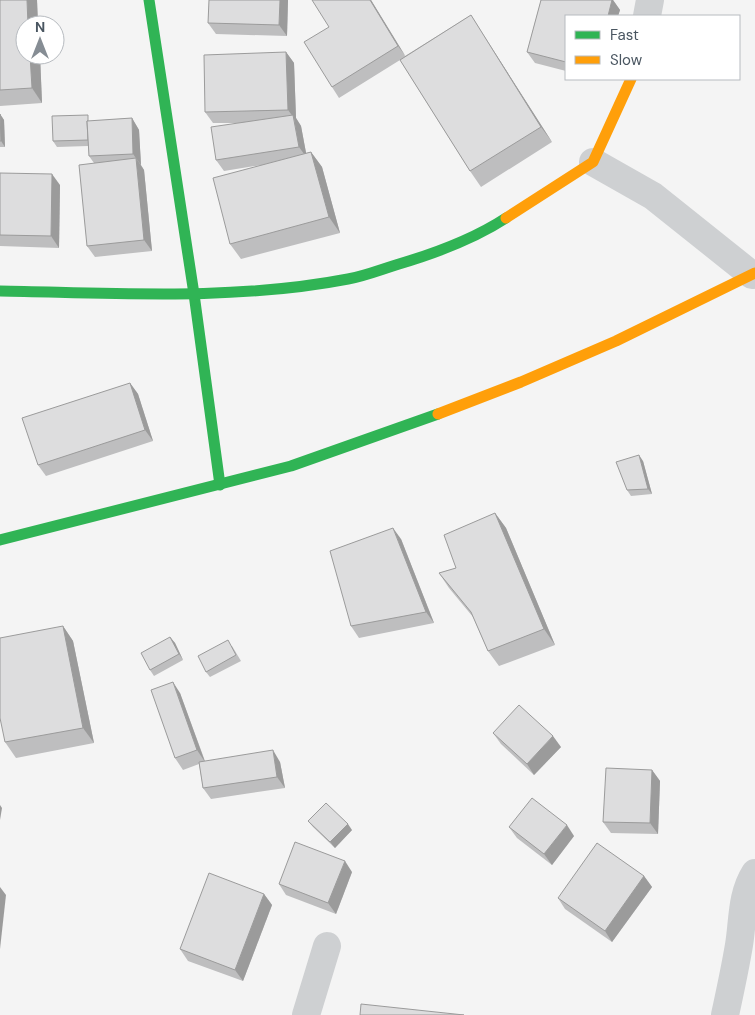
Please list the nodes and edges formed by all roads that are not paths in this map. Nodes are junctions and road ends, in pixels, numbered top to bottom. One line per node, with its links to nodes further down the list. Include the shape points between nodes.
1 (149, 0): 8 (street)
2 (650, 0): 3 (street)
3 (648, 15)
4 (630, 80): 5 (street)
5 (593, 162): 6 (street, via 653,196); 8 (street, via 492,227 430,255 349,279 266,290)
6 (753, 274): 9 (street, via 616,342 475,400 308,460)
7 (0, 292): 8 (street)
8 (194, 294): 9 (street)
9 (220, 485): 10 (street)
10 (0, 540)
11 (755, 873): 14 (street, via 745,896)
12 (327, 946): 13 (street)
13 (306, 1015)
14 (725, 1015)

